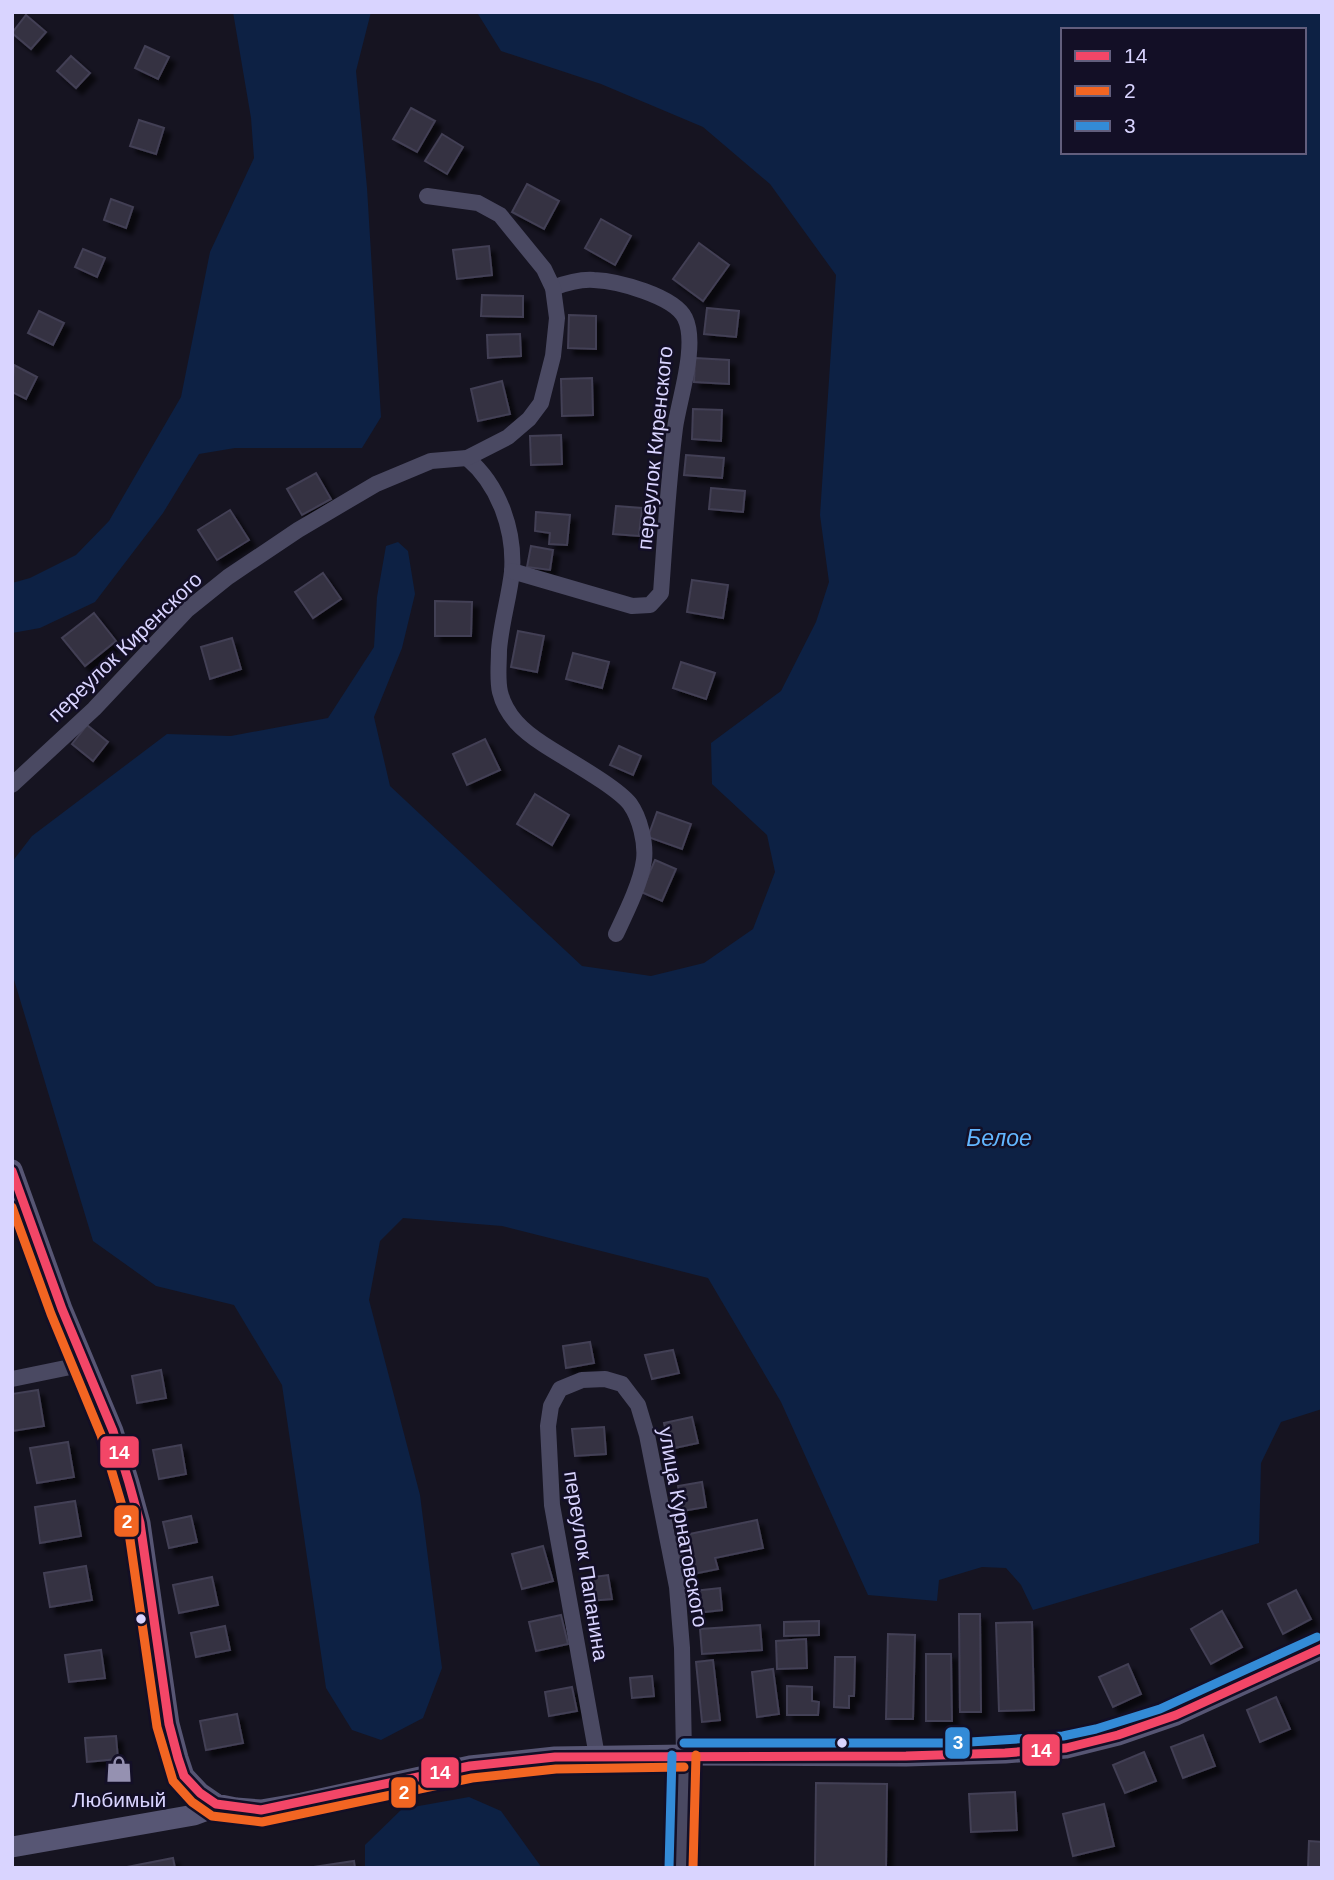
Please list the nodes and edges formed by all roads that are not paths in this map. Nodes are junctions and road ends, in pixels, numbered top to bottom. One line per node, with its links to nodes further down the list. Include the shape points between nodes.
1 (427, 196): 2 (street, via 478,203 500,215 544,269)
2 (552, 288): 3 (street, переулок Киренского, via 557,318 541,403 508,437); 4 (street, переулок Киренского, via 595,280 647,292 677,306 685,318 687,360 675,428 661,593 650,605 632,606)
3 (467, 458): 4 (street, via 482,470 496,492 512,547); 5 (street, переулок Киренского, via 431,461 376,484 228,577 187,610 94,709)
4 (512, 571): 6 (street, via 498,670 508,713 528,735 616,791 637,817 644,861)
5 (12, 785)
6 (616, 934)
7 (12, 1170): 8 (street)
8 (85, 1364): 9 (street); 14 (street, via 113,1431 140,1523 177,1759 184,1776)
9 (12, 1379)
10 (605, 1379): 12 (street, улица Курнатовского, via 622,1384 638,1405 647,1435 677,1587); 13 (street, переулок Папанина, via 582,1380 559,1389 548,1426 552,1504)
11 (1322, 1648): 12 (street, via 1176,1715 1066,1748 906,1756)
12 (684, 1755): 13 (street); 16 (street, улица Курнатовского)
13 (597, 1756): 14 (street, via 470,1766 261,1810)
14 (216, 1804): 15 (street, via 194,1815)
15 (12, 1847)
16 (681, 1868)

